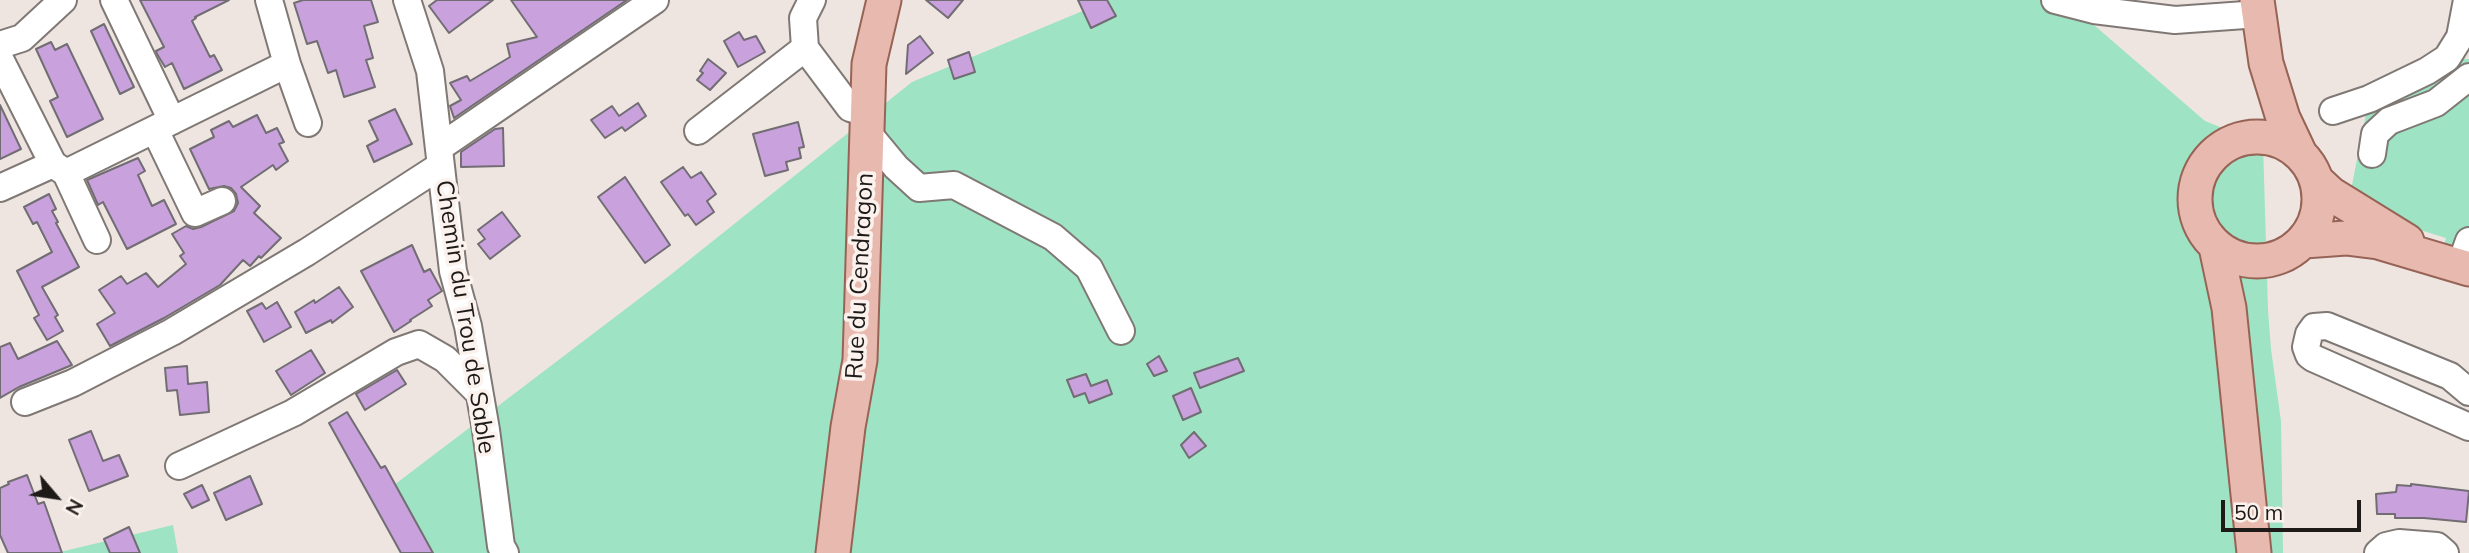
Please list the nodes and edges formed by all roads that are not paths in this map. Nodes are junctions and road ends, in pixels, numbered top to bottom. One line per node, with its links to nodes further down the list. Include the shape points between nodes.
1 (63, 0): 11 (street, via 22,38)
2 (114, 0): 20 (street)
3 (269, 0): 14 (street)
4 (407, 0): 24 (street, Chemin du Trou de Sable, via 430,71)
5 (655, 0): 24 (street)
6 (812, 0): 12 (street, via 803,18)
7 (884, 0): 18 (main road, Rue du Cendragon, via 869,64)
8 (2055, 0): 10 (street, via 2175,20)
9 (2468, 0): 17 (street, via 2460,37 2447,58 2369,99)
10 (2258, 7): 15 (main road)
11 (0, 45)
12 (805, 48): 18 (street, via 850,108); 21 (street)
13 (0, 59): 26 (street)
14 (288, 64): 19 (street); 20 (street)
15 (2266, 64): 22 (main road, via 2256,108); 25 (main road, via 2283,118)
16 (2469, 77): 23 (street, via 2436,103 2389,121 2375,134)
17 (2333, 111)
18 (867, 122): 34 (street, via 896,167 919,188 954,185 1052,237 1089,268); 41 (main road, Rue du Cendragon, via 860,360)
19 (308, 123)
20 (164, 125): 26 (street); 28 (street, via 195,213)
21 (698, 131)
22 (2234, 141): 25 (main road, via 2252,137 2286,144); 31 (main road, via 2206,164 2194,198 2204,234)
23 (2372, 154)
24 (440, 156): 36 (street, Chemin du Trou de Sable, via 453,271); 37 (street, via 307,252 172,332)
25 (2309, 168): 30 (main road, via 2319,202 2315,223); 32 (main road, via 2331,194 2351,208)
26 (59, 169): 27 (street); 29 (street)
27 (0, 188)
28 (222, 201)
29 (97, 240)
30 (2304, 241): 32 (main road, via 2346,238); 33 (main road)
31 (2217, 247): 33 (main road, via 2232,257); 42 (main road, via 2229,308)
32 (2459, 259)
33 (2270, 261): 43 (main road, via 2250,286 2244,308)
34 (1121, 331)
35 (2469, 392): 38 (street, via 2450,376 2327,326 2314,327 2309,334 2306,347 2313,358)
36 (480, 393): 39 (street, via 445,359 419,344 396,352 293,413); 40 (street, Chemin du Trou de Sable)
37 (25, 402)
38 (2469, 428)
39 (179, 466)
40 (505, 553)
41 (833, 553)
42 (2254, 553)
43 (2272, 553)
44 (2378, 553): 45 (street, via 2399,543 2437,546)
45 (2445, 553)

